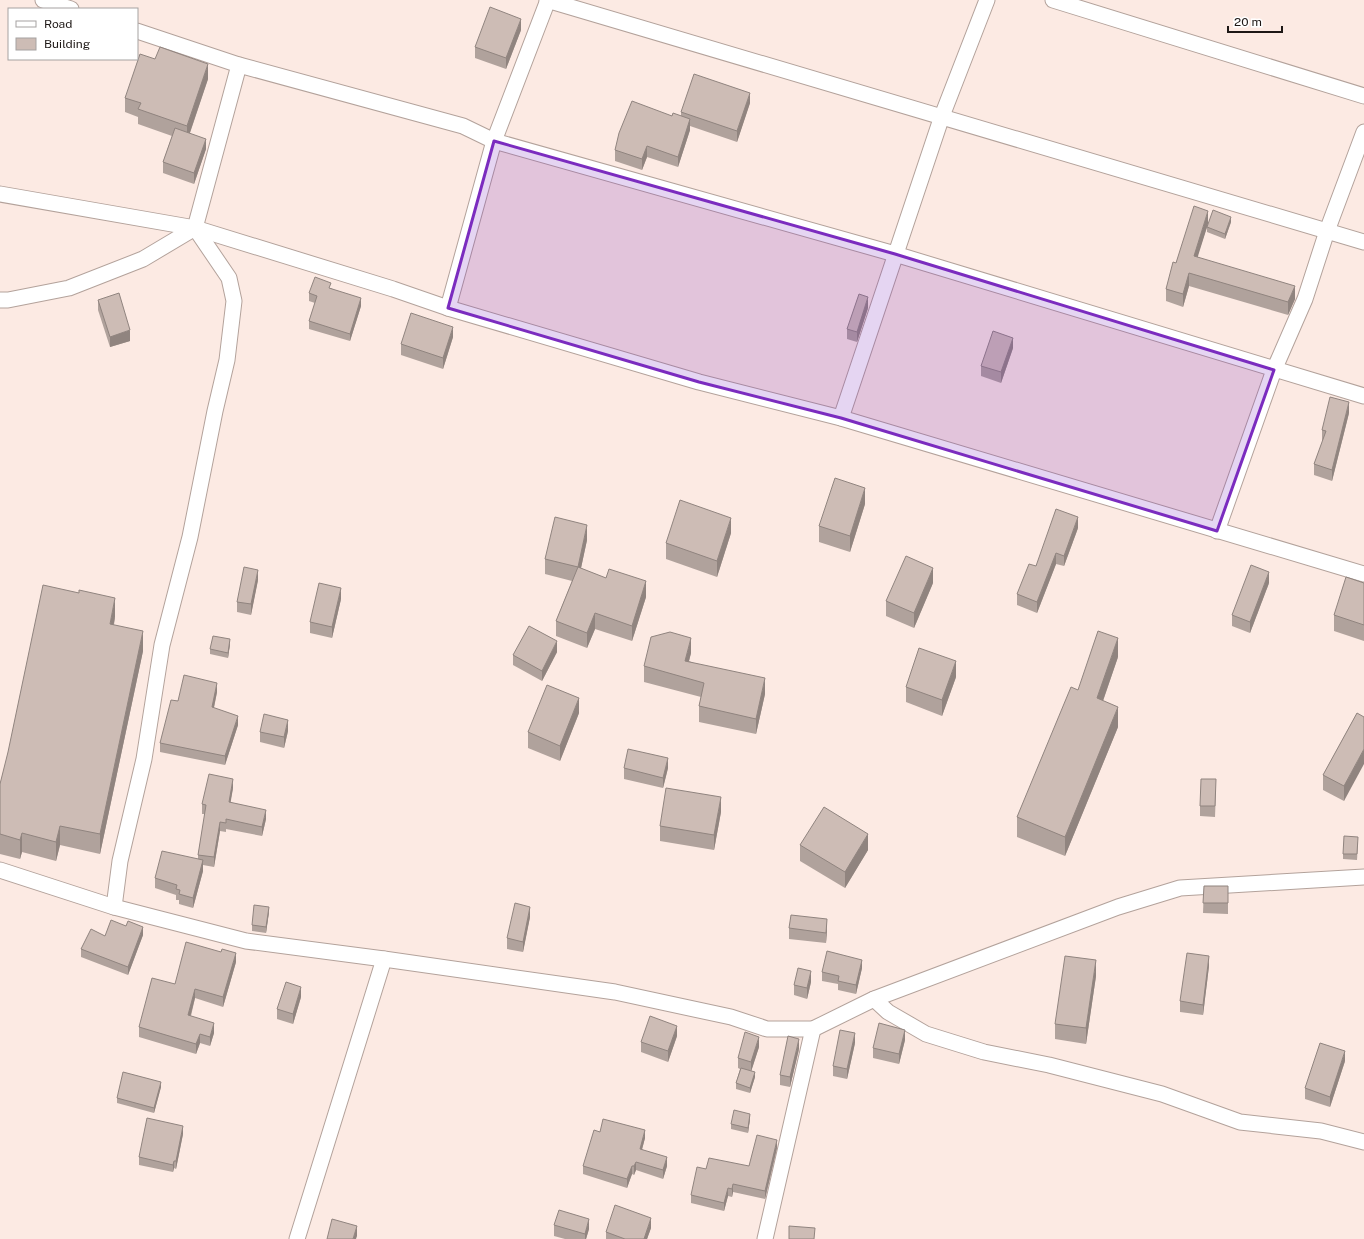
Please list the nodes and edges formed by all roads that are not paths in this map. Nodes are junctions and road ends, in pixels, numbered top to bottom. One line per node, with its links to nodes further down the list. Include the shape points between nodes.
1 (548, 0): 9 (street); 11 (street)
2 (987, 0): 9 (street)
3 (1053, 0): 8 (street)
4 (52, 1): 5 (street)
5 (70, 8)
6 (138, 31): 7 (street)
7 (239, 65): 11 (street, via 463,126); 13 (street)
8 (1364, 96)
9 (942, 116): 14 (street); 16 (street)
10 (1364, 132): 14 (street)
11 (494, 141): 16 (street); 18 (street)
12 (0, 194): 13 (street)
13 (195, 228): 17 (street, via 143,259 69,288); 18 (street); 26 (street, via 229,278 234,300 228,360 190,537 162,645 144,760 120,861)
14 (1327, 231): 15 (street); 19 (street, via 1304,299)
15 (1364, 242)
16 (895, 254): 19 (street); 21 (street)
17 (0, 300)
18 (448, 308): 21 (street, via 699,382)
19 (1274, 370): 20 (street); 22 (street)
20 (1364, 396)
21 (841, 418): 22 (street)
22 (1217, 531): 23 (street)
23 (1364, 574)
24 (0, 870): 26 (street)
25 (1364, 877): 28 (street, via 1180,888 1118,907)
26 (114, 908): 27 (street, via 246,941)
27 (384, 959): 29 (street, via 615,992 731,1017 767,1029); 31 (street)
28 (874, 1000): 29 (street); 30 (street, via 888,1012 926,1034 984,1052 1049,1065 1162,1094 1240,1122 1321,1131)
29 (813, 1029): 32 (street)
30 (1364, 1142)
31 (297, 1239)
32 (765, 1239)

